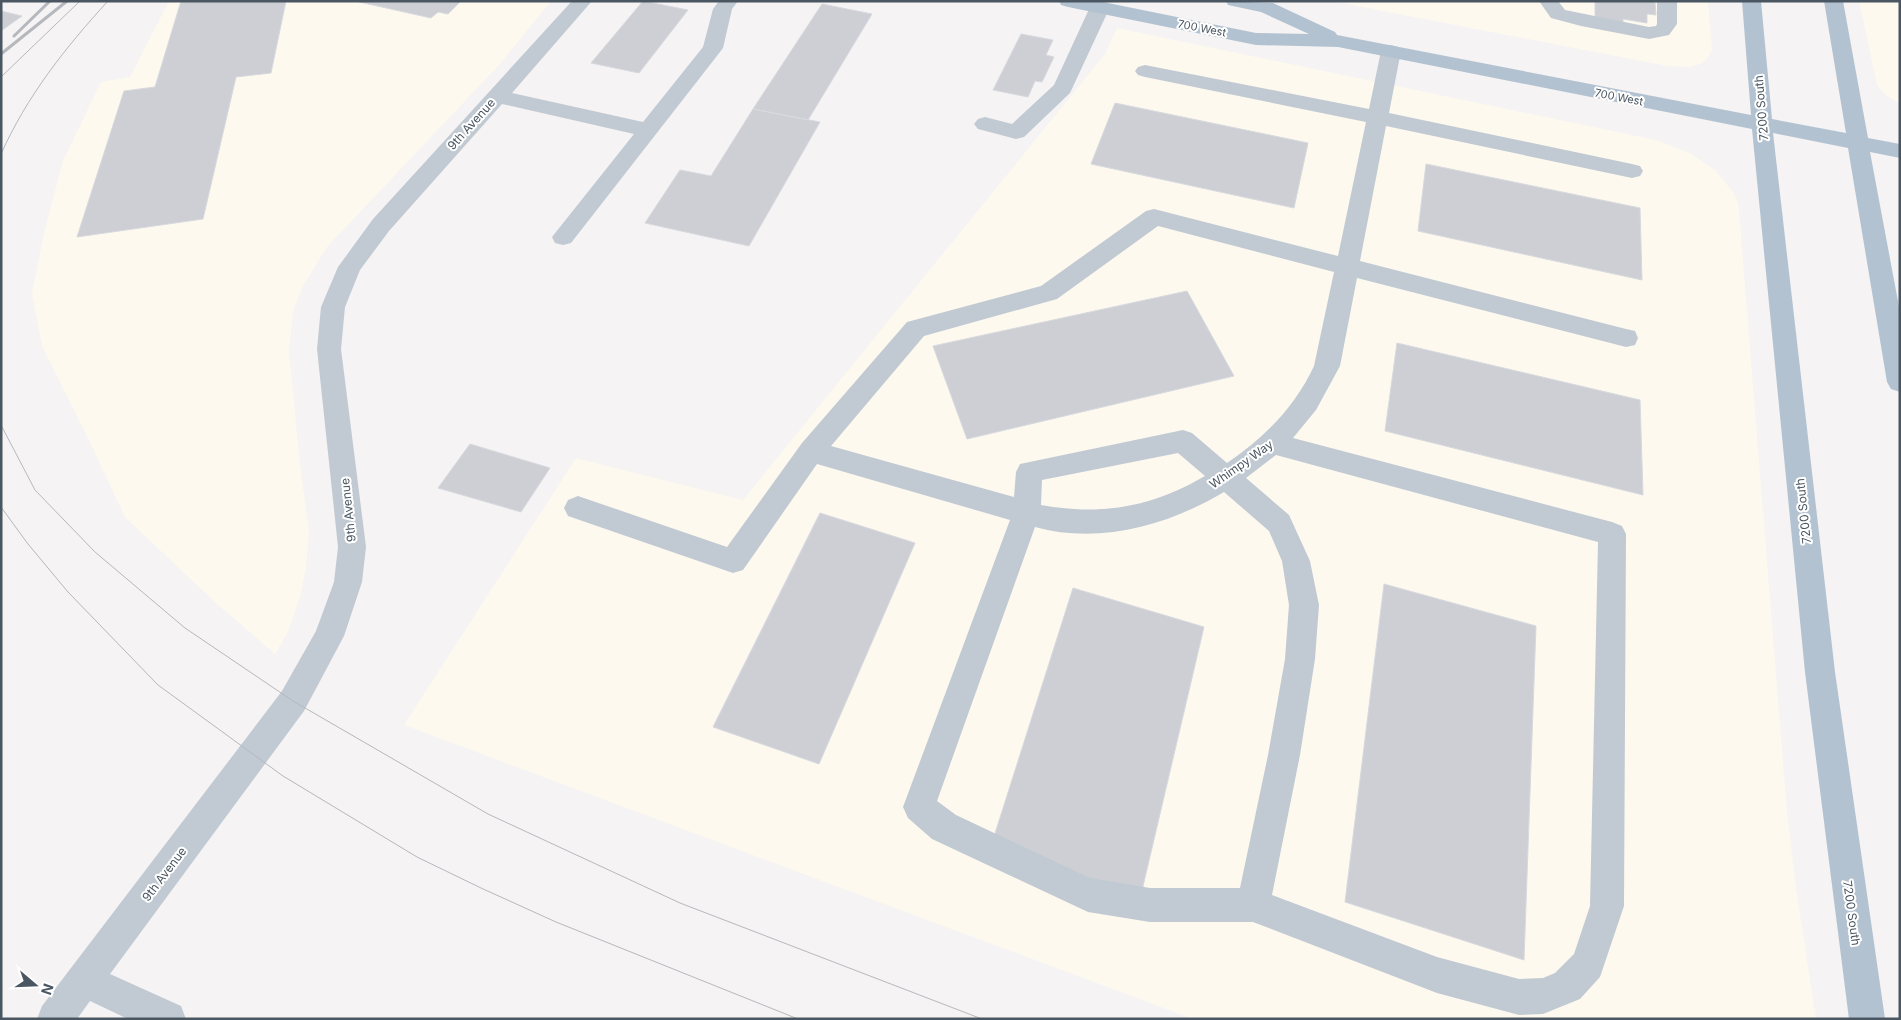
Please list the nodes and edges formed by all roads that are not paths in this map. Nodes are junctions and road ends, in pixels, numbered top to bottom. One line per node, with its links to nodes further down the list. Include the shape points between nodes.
1 (583, 1): 13 (street, 9th Avenue)
2 (729, 1): 17 (street, via 723,10 714,48)
3 (1068, 1): 9 (main road, 700 West)
4 (1235, 1): 10 (main road, 700 West, via 1266,7)
5 (1548, 1): 6 (street, via 1558,14 1649,33 1662,31 1667,24)
6 (1667, 1)
7 (1751, 1): 16 (main road, 7200 South)
8 (1833, 1): 18 (main road)
9 (1100, 7): 10 (main road, 700 West, via 1256,39); 15 (street, via 1063,88 1016,132)
10 (1338, 40): 11 (main road, 700 West)
11 (1391, 51): 14 (street, Whimpy Way); 16 (main road, 700 West)
12 (1145, 71): 14 (street)
13 (497, 96): 17 (street); 31 (street, 9th Avenue, via 381,225 350,267 333,307 329,349 352,547 348,582 329,636 282,717)
14 (1377, 117): 20 (street); 22 (street, Whimpy Way)
15 (985, 124)
16 (1762, 125): 18 (main road, 700 West); 34 (main road, 7200 South, via 1820,672)
17 (648, 130): 21 (street)
18 (1857, 143): 19 (main road, 700 West); 24 (main road)
19 (1900, 151)
20 (1632, 172)
21 (563, 237)
22 (1348, 268): 23 (street); 25 (street, Whimpy Way, via 1327,366 1305,405); 26 (street, via 1154,217 1049,293 916,329)
23 (1626, 338)
24 (1900, 382)
25 (1271, 443): 27 (street, Whimpy Way); 30 (street, via 1612,534 1608,906 1588,965 1567,986 1543,996 1519,997 1437,975)
26 (811, 451): 28 (street, via 733,561); 29 (street, Whimpy Way)
27 (1224, 477): 29 (street, Whimpy Way, via 1180,504 1138,517 1078,522); 29 (street, via 1183,441 1029,472); 30 (street, via 1279,523 1296,561 1304,605 1300,659 1284,755)
28 (578, 508)
29 (1027, 512): 30 (street, via 919,807 944,827 1088,895 1150,906)
30 (1253, 905)
31 (84, 980): 32 (street, 9th Avenue); 33 (street)
32 (55, 1019)
33 (168, 1019)
34 (1866, 1019)

